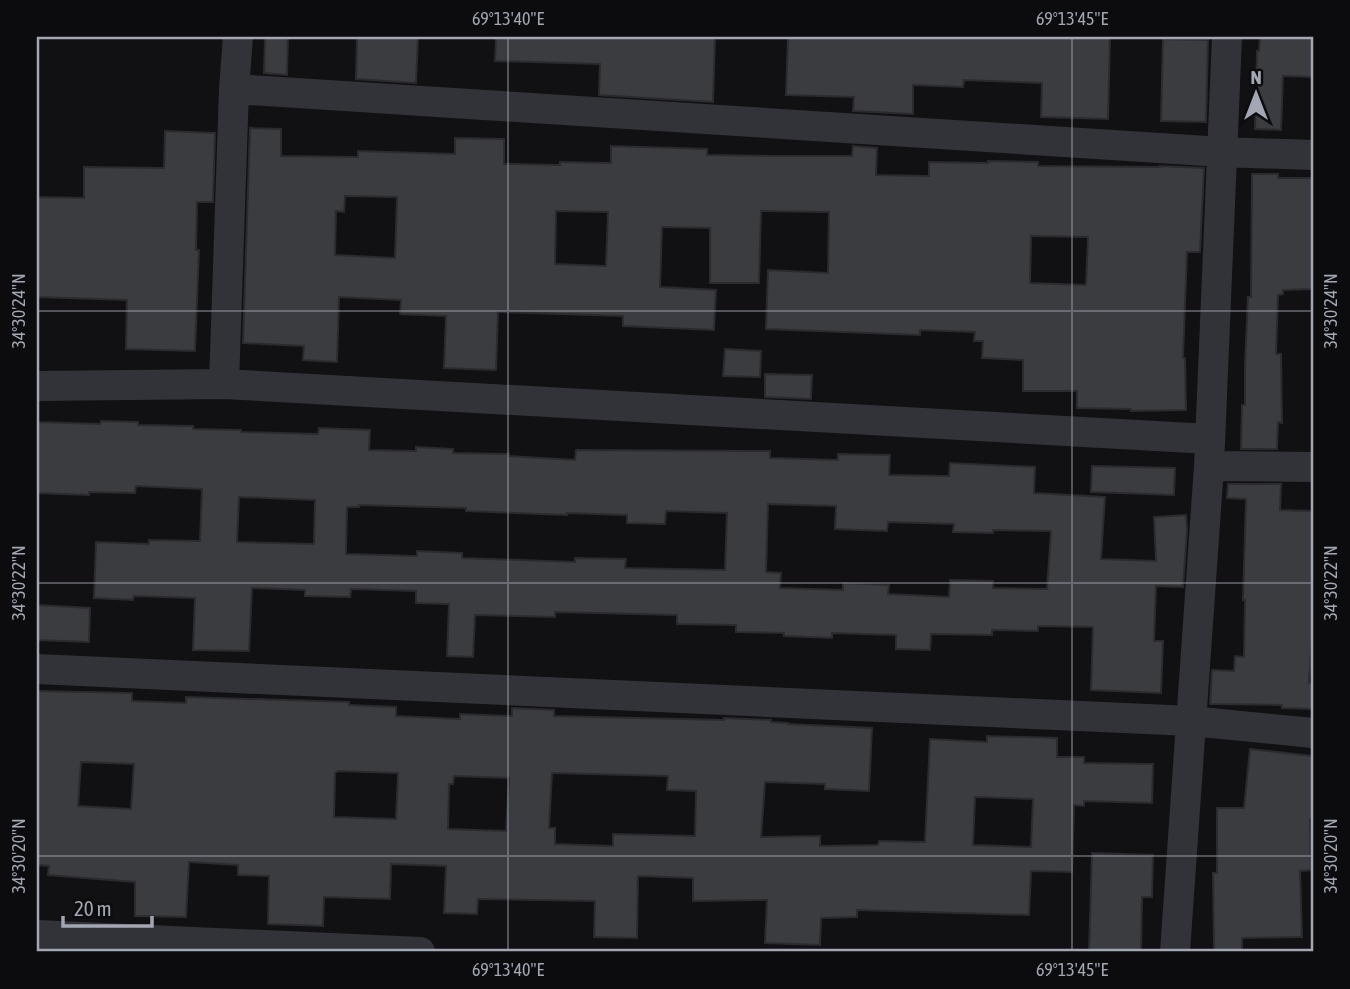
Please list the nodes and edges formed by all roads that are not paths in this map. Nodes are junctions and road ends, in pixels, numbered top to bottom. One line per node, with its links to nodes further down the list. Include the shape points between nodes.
1 (237, 37): 3 (street)
2 (1227, 37): 4 (street)
3 (234, 89): 4 (street); 6 (street)
4 (1222, 152): 5 (street); 8 (street)
5 (1313, 155)
6 (224, 384): 7 (street); 8 (street)
7 (37, 386)
8 (1210, 453): 9 (street); 11 (street)
9 (1313, 467)
10 (37, 669): 11 (street)
11 (1191, 721): 12 (street); 15 (street)
12 (1313, 733)
13 (37, 935): 14 (street)
14 (420, 952)
15 (1175, 952)

